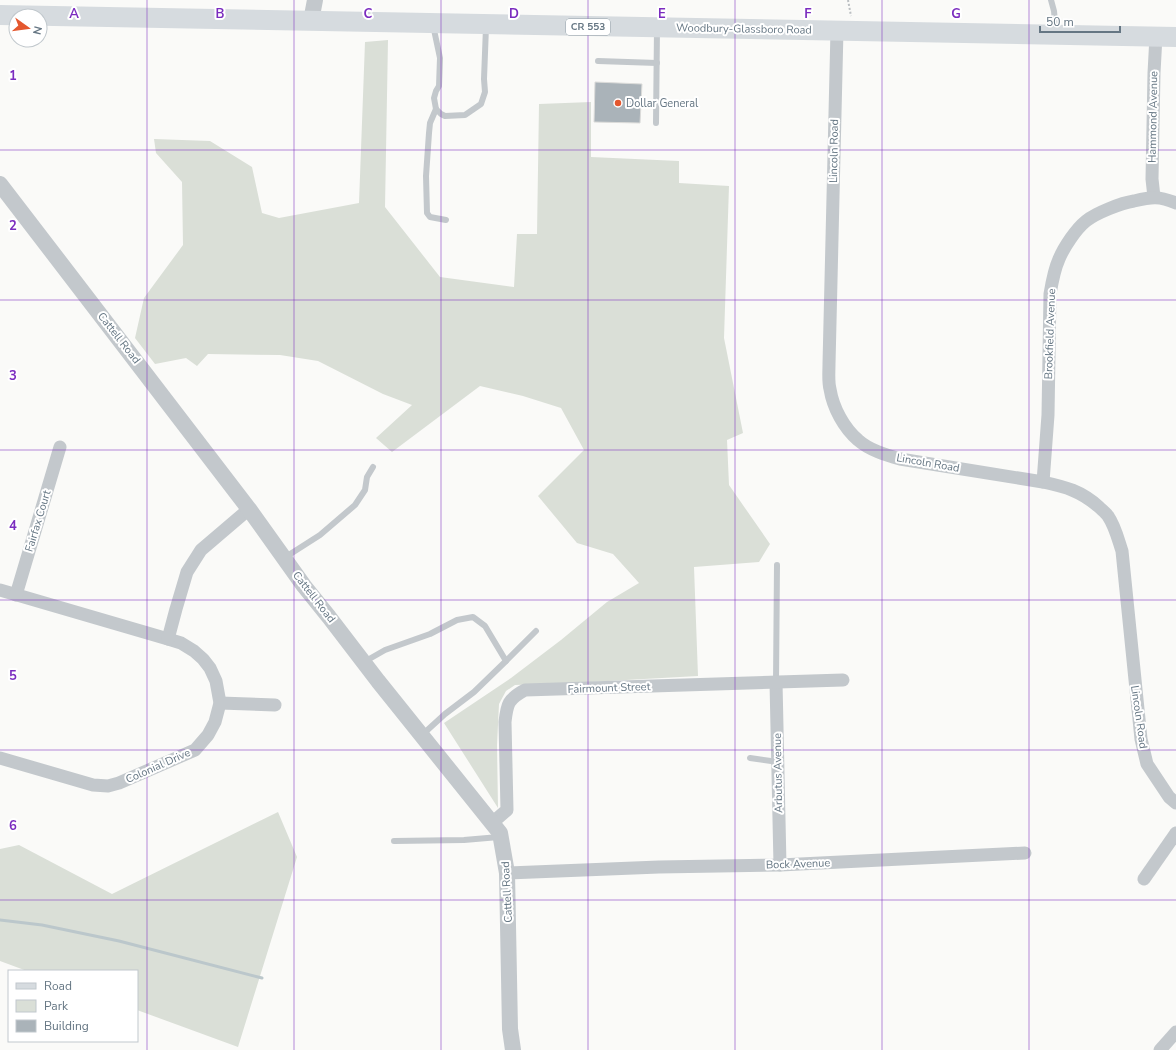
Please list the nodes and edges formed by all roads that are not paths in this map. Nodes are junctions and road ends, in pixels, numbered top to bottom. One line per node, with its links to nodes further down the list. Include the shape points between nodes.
1 (315, 0): 4 (street)
2 (1051, 0): 9 (lane)
3 (0, 15): 4 (main road, Woodbury-Glassboro Road / CR 553)
4 (311, 20): 5 (main road, Woodbury-Glassboro Road / CR 553)
5 (433, 24): 6 (main road, Woodbury-Glassboro Road / CR 553); 14 (lane, via 440,58 439,86 434,98)
6 (486, 25): 7 (main road, Woodbury-Glassboro Road / CR 553); 14 (lane, via 484,92 481,104 465,115 445,116)
7 (657, 28): 8 (main road, Woodbury-Glassboro Road / CR 553); 13 (lane)
8 (837, 30): 9 (main road, Woodbury-Glassboro Road / CR 553); 22 (street, Lincoln Road, via 829,364 834,406 858,441 887,456)
9 (1056, 35): 10 (main road, Woodbury-Glassboro Road / CR 553)
10 (1156, 36): 11 (main road, Woodbury-Glassboro Road / CR 553); 17 (street, Hammond Avenue, via 1152,179)
11 (1176, 37)
12 (598, 61): 13 (lane)
13 (656, 63): 15 (lane)
14 (436, 109): 19 (lane, via 429,133 427,213 430,217)
15 (656, 123)
16 (0, 184): 23 (street, Cattell Road)
17 (1154, 197): 18 (street); 22 (street, Brookfield Avenue, via 1124,203 1086,221 1059,258 1050,294 1048,416)
18 (1176, 203)
19 (446, 220)
20 (60, 447): 27 (street, Fairfax Court)
21 (373, 467): 24 (lane, via 367,477 365,490 355,505 320,535)
22 (1043, 482): 40 (street, Lincoln Road, via 1079,492 1108,515 1116,532 1122,550 1140,739 1147,764 1169,797)
23 (249, 509): 24 (street, Cattell Road); 29 (street, via 195,558 187,572)
24 (284, 558): 31 (street, Cattell Road)
25 (777, 565): 33 (lane)
26 (0, 590): 27 (street, Colonial Drive)
27 (16, 595): 29 (street, Colonial Drive)
28 (536, 631): 30 (lane)
29 (168, 639): 34 (street, Colonial Drive, via 194,650 203,658 216,681)
30 (506, 661): 31 (lane, via 485,626 473,616 457,620 430,634 385,650); 36 (lane)
31 (364, 662): 36 (street, Cattell Road)
32 (843, 680): 33 (street, Fairmount Street)
33 (776, 682): 39 (street, Arbutus Avenue); 41 (street, Fairmount Street, via 524,690 514,696 506,708 507,810)
34 (220, 702): 35 (street); 37 (street, Colonial Drive, via 215,722 195,750 108,786 93,785)
35 (275, 705)
36 (422, 736): 41 (street, Cattell Road)
37 (0, 758)
38 (750, 758): 39 (lane)
39 (778, 762): 46 (street, Arbutus Avenue)
40 (1176, 803)
41 (492, 823): 43 (street, Cattell Road)
42 (1176, 833): 48 (street)
43 (501, 837): 44 (lane); 47 (street, Cattell Road)
44 (394, 841)
45 (1025, 853): 46 (street, Bock Avenue)
46 (780, 865): 47 (street, Bock Avenue)
47 (507, 873): 50 (street, Cattell Road, via 510,1029)
48 (1144, 880)
49 (1176, 1032): 51 (street)
50 (513, 1050)
51 (1160, 1050)

